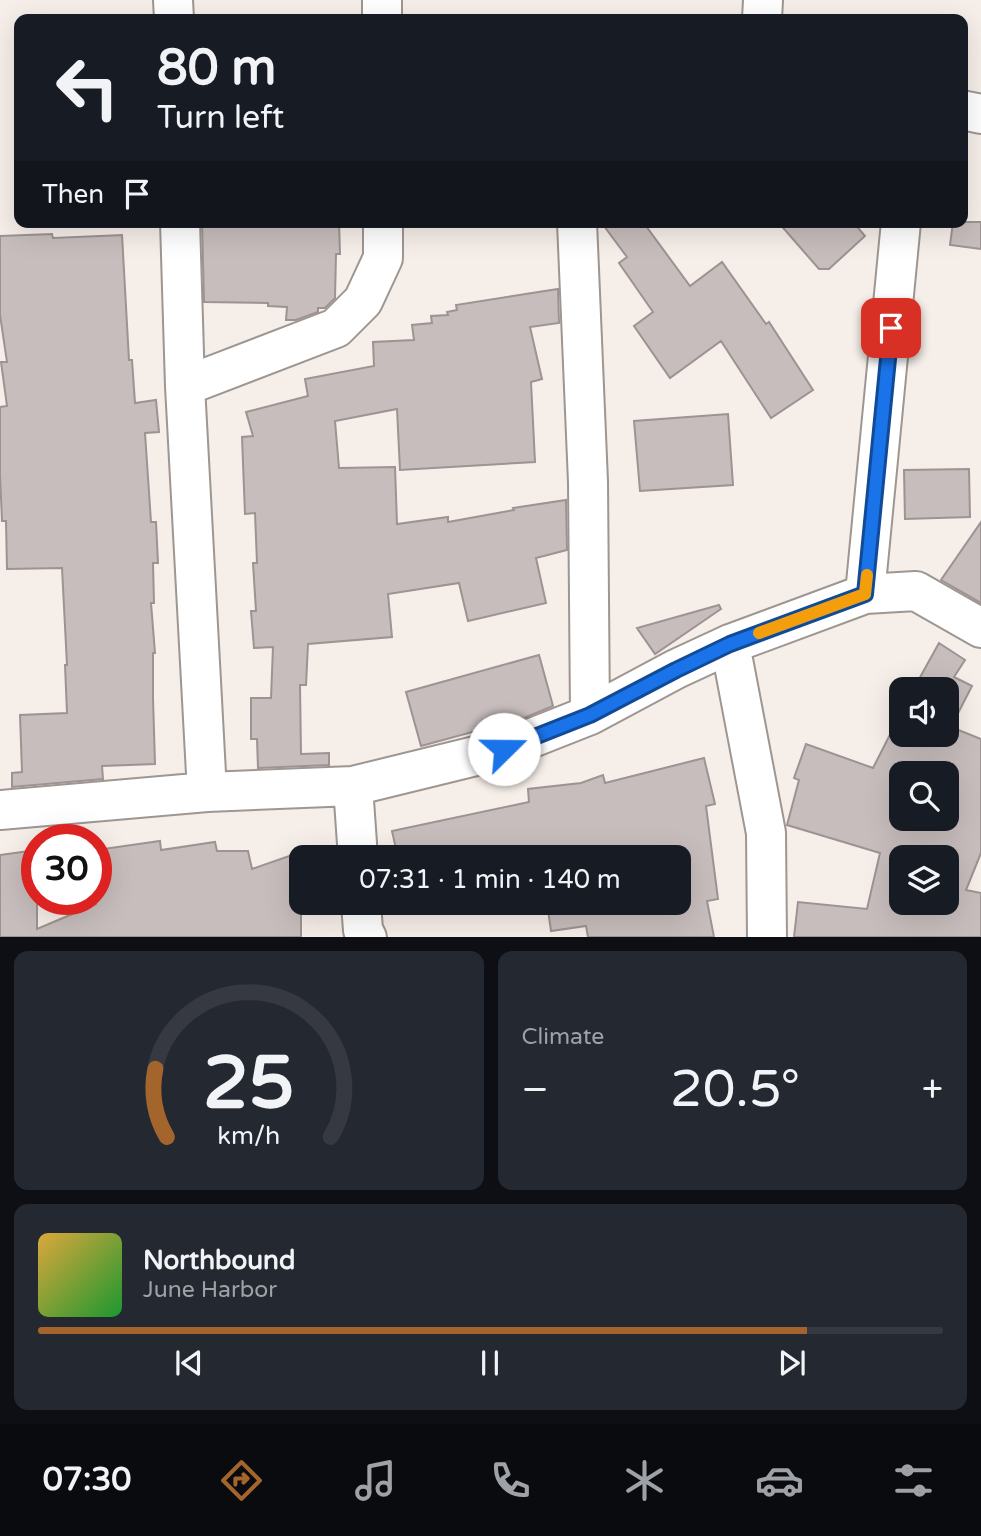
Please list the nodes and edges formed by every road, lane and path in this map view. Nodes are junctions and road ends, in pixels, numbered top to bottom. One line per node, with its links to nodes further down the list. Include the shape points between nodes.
1 (180, 228): 5 (street)
2 (383, 228): 5 (street, via 383,258 363,302 335,328)
3 (577, 228): 9 (street, via 588,482)
4 (900, 228): 6 (street)
5 (185, 386): 11 (street)
6 (865, 594): 7 (street, via 916,592); 8 (street)
7 (981, 628)
8 (730, 644): 9 (street); 16 (street, via 766,833)
9 (590, 715): 10 (street, via 504,749)
10 (353, 786): 11 (street); 13 (street)
11 (207, 792): 12 (street)
12 (0, 810)
13 (357, 845)
14 (362, 915): 15 (street)
15 (367, 937)
16 (767, 937)

